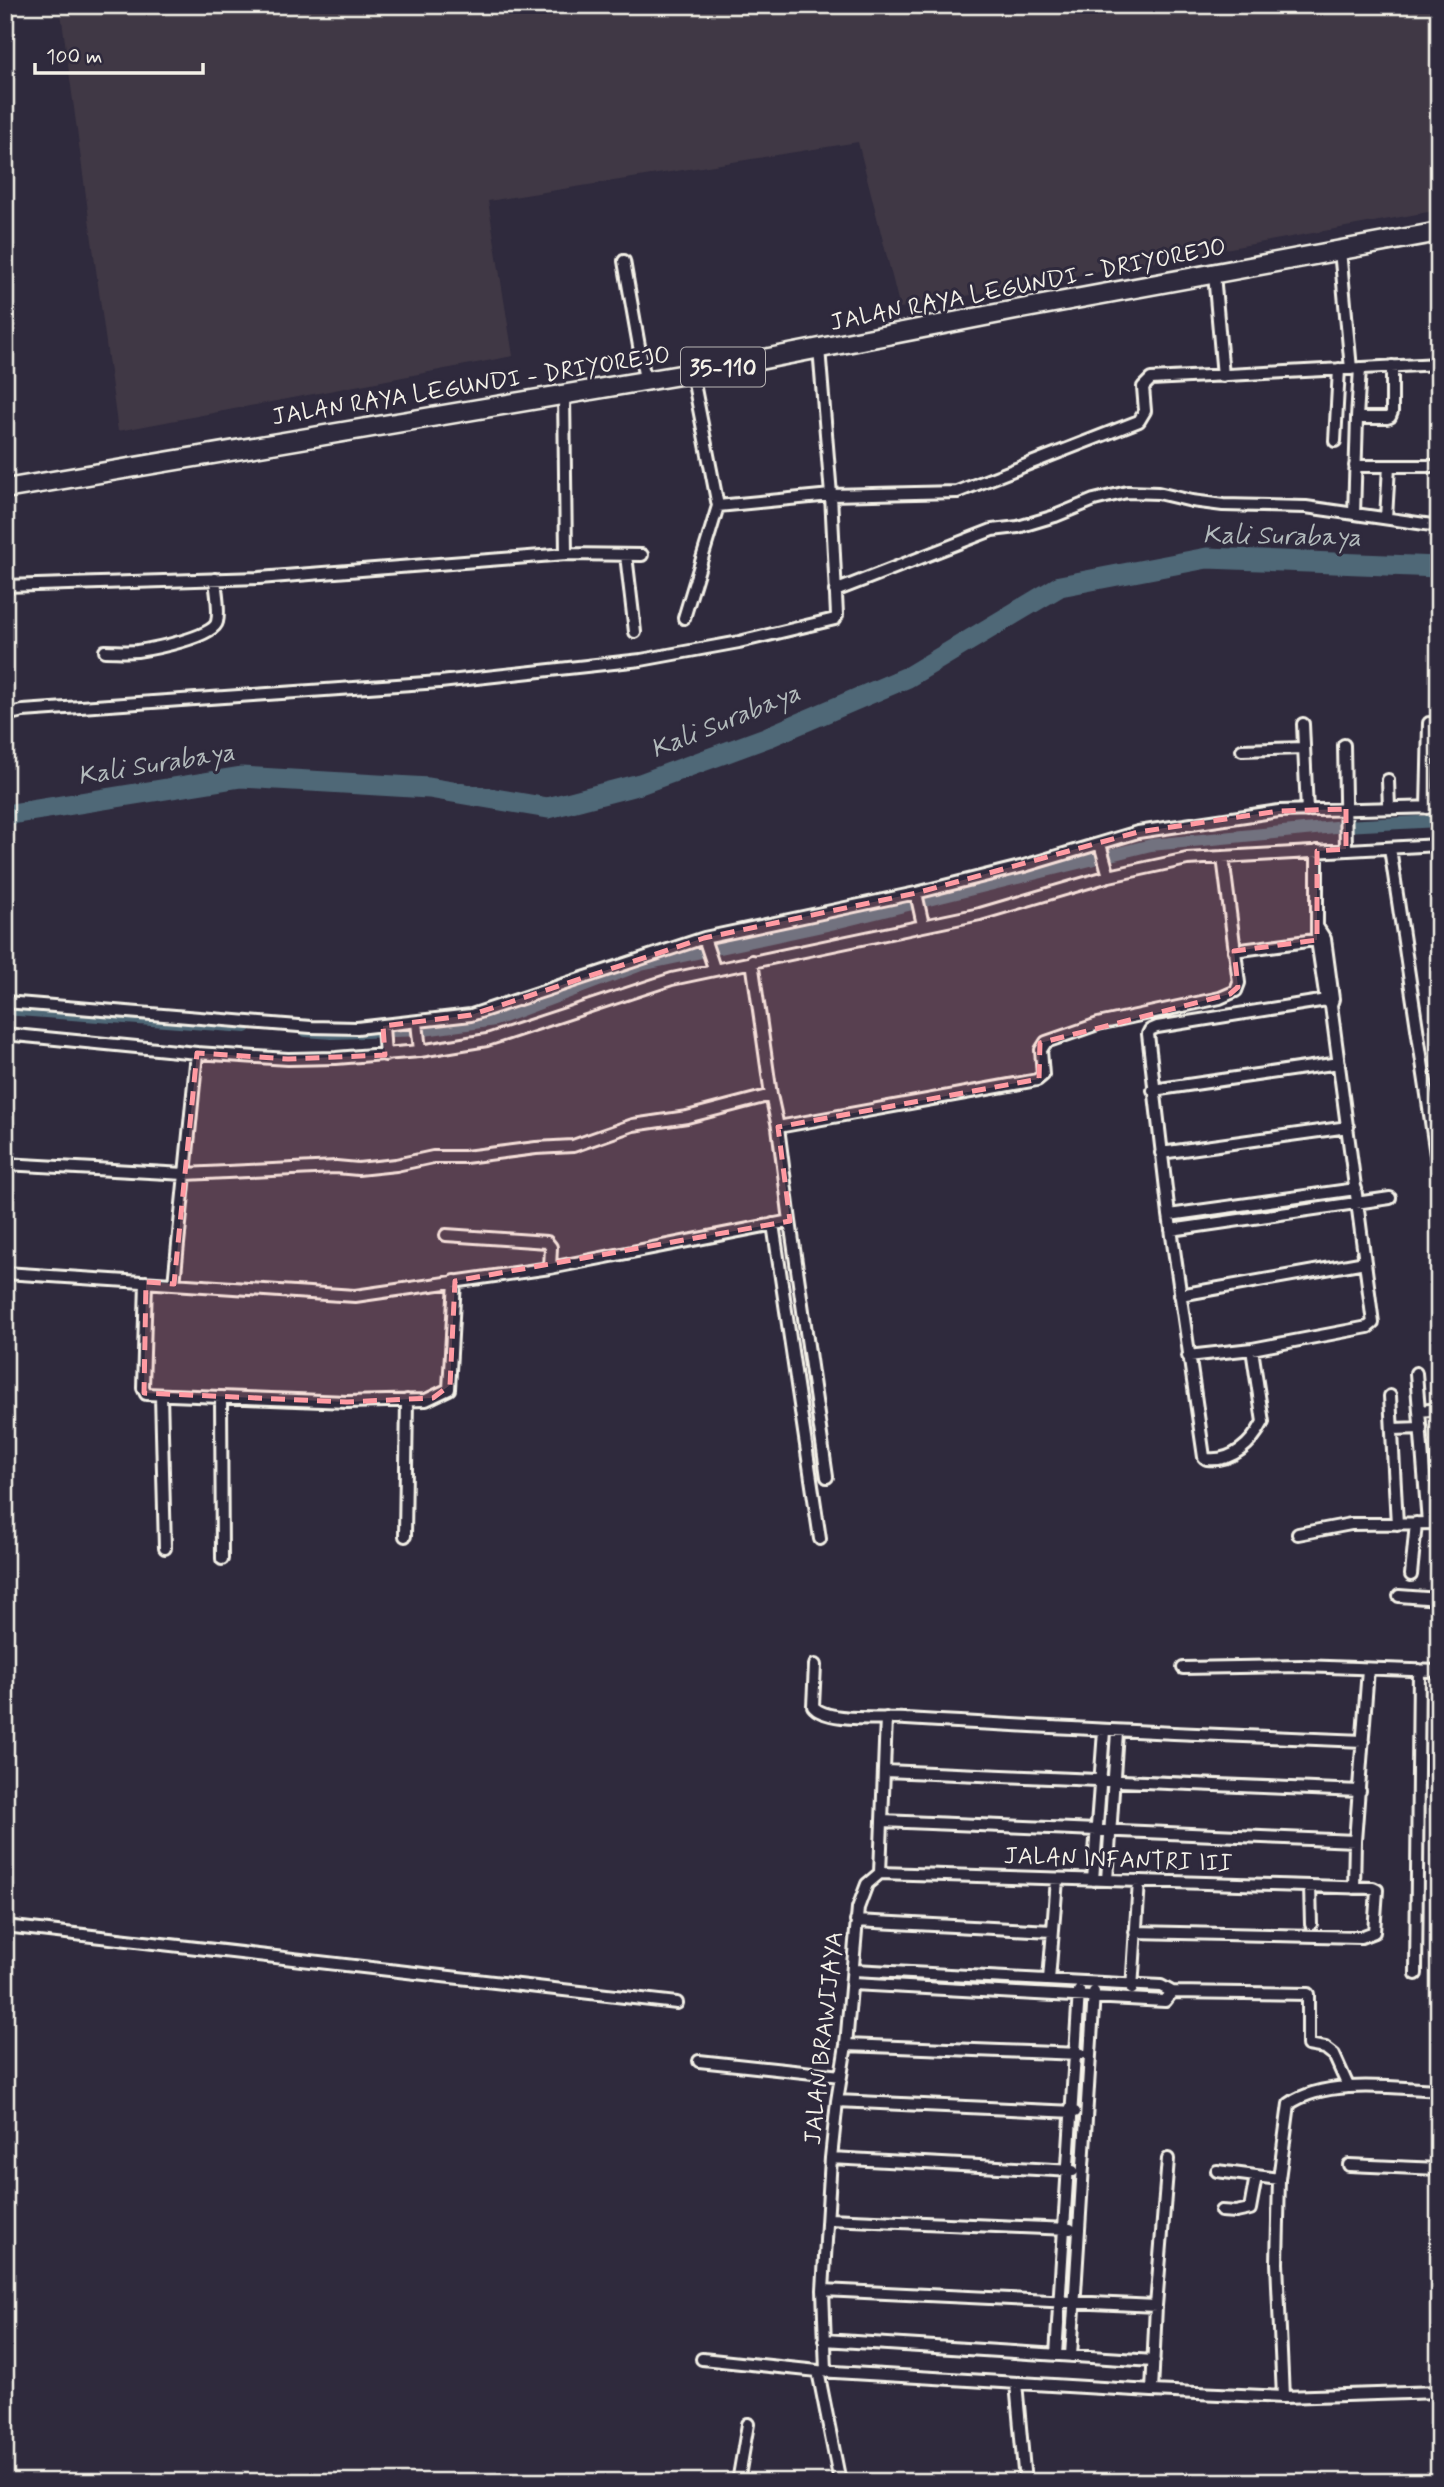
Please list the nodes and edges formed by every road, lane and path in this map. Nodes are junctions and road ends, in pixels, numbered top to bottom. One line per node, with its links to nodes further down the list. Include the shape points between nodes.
1 (1439, 232): 2 (main road, JALAN RAYA LEGUNDI - DRIYOREJO / 35-110)
2 (1340, 250): 4 (main road, JALAN RAYA LEGUNDI - DRIYOREJO / 35-110); 8 (street)
3 (624, 261): 11 (street)
4 (1214, 274): 5 (main road, JALAN RAYA LEGUNDI - DRIYOREJO / 35-110); 10 (street)
5 (818, 348): 9 (main road, JALAN RAYA LEGUNDI - DRIYOREJO / 35-110); 19 (street)
6 (1439, 364): 7 (street)
7 (1392, 366): 8 (street); 13 (street, via 1392,415)
8 (1350, 369): 10 (street); 13 (street); 14 (street)
9 (692, 373): 11 (main road, JALAN RAYA LEGUNDI - DRIYOREJO / 35-110); 20 (street)
10 (1223, 376): 19 (street, via 1151,379 1143,387 1145,411 1139,421 957,492)
11 (645, 380): 12 (main road, JALAN RAYA LEGUNDI - DRIYOREJO / 35-110)
12 (564, 394): 18 (main road, JALAN RAYA LEGUNDI - DRIYOREJO / 35-110); 24 (street)
13 (1357, 418): 15 (street)
14 (1335, 441)
15 (1355, 466): 16 (street); 21 (street)
16 (1389, 466): 17 (street); 22 (street)
17 (1439, 466)
18 (5, 489)
19 (831, 495): 20 (street); 29 (street)
20 (718, 506): 30 (street)
21 (1354, 513): 22 (street); 29 (street, via 1223,505 1126,492 1031,523 992,530)
22 (1386, 518): 23 (street)
23 (1439, 526)
24 (566, 554): 25 (street); 27 (street)
25 (626, 555): 26 (street); 31 (street)
26 (642, 555)
27 (215, 579): 28 (street); 32 (street, via 215,627 171,645)
28 (5, 586)
29 (835, 591): 33 (street, via 835,619 641,660 440,682 23,710)
30 (684, 618)
31 (635, 632)
32 (105, 651)
33 (5, 715)
34 (1429, 723): 40 (street)
35 (1304, 724): 37 (street)
36 (1344, 745): 43 (street)
37 (1304, 748): 38 (street); 42 (street)
38 (1241, 750)
39 (1388, 779): 41 (street)
40 (1433, 807): 41 (street)
41 (1389, 808): 43 (street)
42 (1307, 811): 43 (street); 45 (street, via 1178,824)
43 (1346, 811): 46 (street)
44 (1439, 845): 47 (street)
45 (1100, 846): 50 (street); 51 (street)
46 (1351, 846): 47 (street); 48 (street)
47 (1390, 848): 74 (street)
48 (1317, 850): 49 (street); 53 (street)
49 (1223, 856): 50 (street); 55 (street)
50 (1107, 872): 52 (street, via 980,914)
51 (916, 894): 52 (street); 54 (street)
52 (922, 920): 56 (street)
53 (1320, 936): 55 (street); 59 (street)
54 (705, 940): 57 (street); 60 (street, via 494,1009)
55 (1234, 951): 69 (street, via 1236,992 1098,1024 1046,1042 1039,1079)
56 (752, 961): 57 (street); 68 (street)
57 (713, 964): 63 (street, via 487,1040)
58 (5, 1002): 61 (street, via 311,1027)
59 (1330, 1002): 66 (street); 67 (street, via 1150,1030 1147,1041)
60 (417, 1024): 61 (street); 63 (street)
61 (383, 1028): 65 (street)
62 (5, 1034): 64 (street)
63 (419, 1047): 65 (street)
64 (197, 1053): 65 (street, via 288,1059); 73 (street)
65 (384, 1053)
66 (1339, 1063): 67 (street); 70 (street)
67 (1153, 1090): 71 (street)
68 (771, 1095): 69 (street); 73 (street, via 687,1117 633,1125 573,1146 433,1157 358,1169)
69 (778, 1127): 79 (street)
70 (1348, 1127): 71 (street); 75 (street)
71 (1161, 1153): 78 (street)
72 (5, 1164): 73 (street)
73 (185, 1174): 86 (street)
74 (1439, 1175)
75 (1356, 1189): 77 (street); 78 (street)
76 (1390, 1198): 77 (street)
77 (1358, 1201): 81 (street); 83 (street)
78 (1169, 1215): 81 (street)
79 (790, 1221): 80 (street); 101 (street)
80 (773, 1224): 84 (street); 107 (street)
81 (1171, 1230): 89 (street)
82 (446, 1235): 84 (street, via 547,1242)
83 (1365, 1262): 89 (street); 90 (street, via 1372,1325)
84 (550, 1268): 87 (street)
85 (5, 1273): 88 (street)
86 (174, 1284): 87 (street, via 355,1296); 88 (street)
87 (455, 1285): 96 (street, via 450,1387 433,1398)
88 (146, 1287): 93 (street, via 143,1390)
89 (1180, 1295): 91 (street)
90 (1252, 1349): 91 (street); 91 (street, via 1263,1422 1243,1449 1210,1460 1204,1457)
91 (1188, 1356)
92 (1416, 1373): 98 (street)
93 (161, 1395): 95 (street); 108 (street)
94 (1390, 1396): 100 (street)
95 (221, 1397): 96 (street); 109 (street)
96 (407, 1400): 106 (street)
97 (1439, 1409): 98 (street)
98 (1420, 1411): 99 (street)
99 (1421, 1428): 100 (street); 103 (street)
100 (1393, 1429): 104 (street)
101 (827, 1477)
102 (1416, 1523): 103 (street); 104 (street); 110 (street)
103 (1433, 1523)
104 (1397, 1524): 105 (street, via 1343,1525)
105 (1298, 1534)
106 (405, 1536)
107 (820, 1539)
108 (165, 1548)
109 (222, 1559)
110 (1411, 1575)
111 (1399, 1596): 112 (street)
112 (1439, 1599)
113 (815, 1665): 118 (street, via 812,1695 816,1710 834,1717)
114 (1183, 1668): 115 (street, via 1301,1665)
115 (1368, 1669): 116 (street); 121 (street)
116 (1419, 1670): 117 (street); 143 (street)
117 (1439, 1671)
118 (886, 1718): 119 (street); 122 (street)
119 (1104, 1731): 120 (street); 123 (street)
120 (1117, 1732): 121 (street); 124 (street)
121 (1363, 1741): 125 (street)
122 (885, 1771): 123 (street); 126 (street)
123 (1100, 1780): 124 (street); 127 (street)
124 (1114, 1781): 125 (street); 128 (street)
125 (1360, 1791): 129 (street)
126 (882, 1821): 127 (street); 130 (street)
127 (1097, 1831): 128 (street); 132 (street)
128 (1110, 1831): 129 (street); 133 (street)
129 (1355, 1841): 136 (street)
130 (880, 1873): 131 (street, JALAN INFANTRI III); 137 (street, JALAN BRAWIJAYA, via 867,1884)
131 (1058, 1879): 132 (street, JALAN INFANTRI III); 140 (street)
132 (1093, 1880): 133 (street, JALAN INFANTRI III)
133 (1107, 1880): 134 (street, JALAN INFANTRI III)
134 (1139, 1881): 135 (street, JALAN INFANTRI III); 141 (street)
135 (1310, 1886): 136 (street, JALAN INFANTRI III); 138 (street)
136 (1354, 1888): 141 (street, via 1377,1890 1371,1935)
137 (856, 1921): 140 (street); 142 (street, JALAN BRAWIJAYA)
138 (1311, 1924)
139 (5, 1926): 153 (street)
140 (1052, 1931): 144 (street)
141 (1135, 1932): 148 (street)
142 (854, 1970): 144 (street); 147 (street, JALAN BRAWIJAYA)
143 (1416, 1975)
144 (1049, 1980): 145 (street)
145 (1079, 1982): 146 (street); 150 (street)
146 (1094, 1983): 148 (street); 151 (street)
147 (853, 1984): 150 (street); 154 (street, JALAN BRAWIJAYA)
148 (1132, 1984): 149 (street, via 1161,1986); 152 (street)
149 (1172, 1992): 152 (street, via 1165,2001); 159 (street, via 1308,1994 1308,2045 1334,2055)
150 (1078, 1996): 151 (street); 155 (street)
151 (1093, 1997): 152 (street); 156 (street)
152 (1132, 1999)
153 (677, 2003)
154 (846, 2045): 155 (street); 158 (street, JALAN BRAWIJAYA)
155 (1075, 2054): 156 (street); 162 (street)
156 (1090, 2054): 163 (street)
157 (699, 2061): 158 (street)
158 (841, 2076): 161 (street, JALAN BRAWIJAYA)
159 (1348, 2085): 160 (street); 172 (street, via 1289,2104)
160 (1439, 2090)
161 (837, 2101): 162 (street); 164 (street, JALAN BRAWIJAYA)
162 (1071, 2112): 163 (street); 168 (street)
163 (1086, 2113): 170 (street)
164 (831, 2158): 168 (street); 174 (street, JALAN BRAWIJAYA)
165 (1168, 2159): 180 (street)
166 (1349, 2165): 167 (street)
167 (1439, 2169)
168 (1067, 2171): 170 (street); 175 (street)
169 (1217, 2171): 171 (street)
170 (1082, 2172): 176 (street)
171 (1256, 2176): 172 (street); 173 (street, via 1250,2209)
172 (1279, 2179): 190 (street)
173 (1222, 2211)
174 (828, 2219): 175 (street); 177 (street, JALAN BRAWIJAYA)
175 (1064, 2229): 176 (street); 178 (street)
176 (1079, 2230): 179 (street)
177 (823, 2290): 178 (street); 181 (street, JALAN BRAWIJAYA)
178 (1059, 2301): 179 (street); 182 (street)
179 (1074, 2302): 180 (street); 183 (street)
180 (1156, 2305): 185 (street)
181 (824, 2340): 182 (street); 186 (street, JALAN BRAWIJAYA)
182 (1056, 2355): 183 (street)
183 (1071, 2356): 185 (street)
184 (702, 2359): 186 (street)
185 (1154, 2361): 188 (street)
186 (822, 2371): 187 (street); 193 (street, JALAN BRAWIJAYA)
187 (1016, 2384): 188 (street); 194 (street)
188 (1152, 2391): 190 (street)
189 (1439, 2392): 190 (street)
190 (1283, 2397)
191 (748, 2424): 192 (street)
192 (738, 2482)
193 (840, 2482)
194 (1026, 2482)

